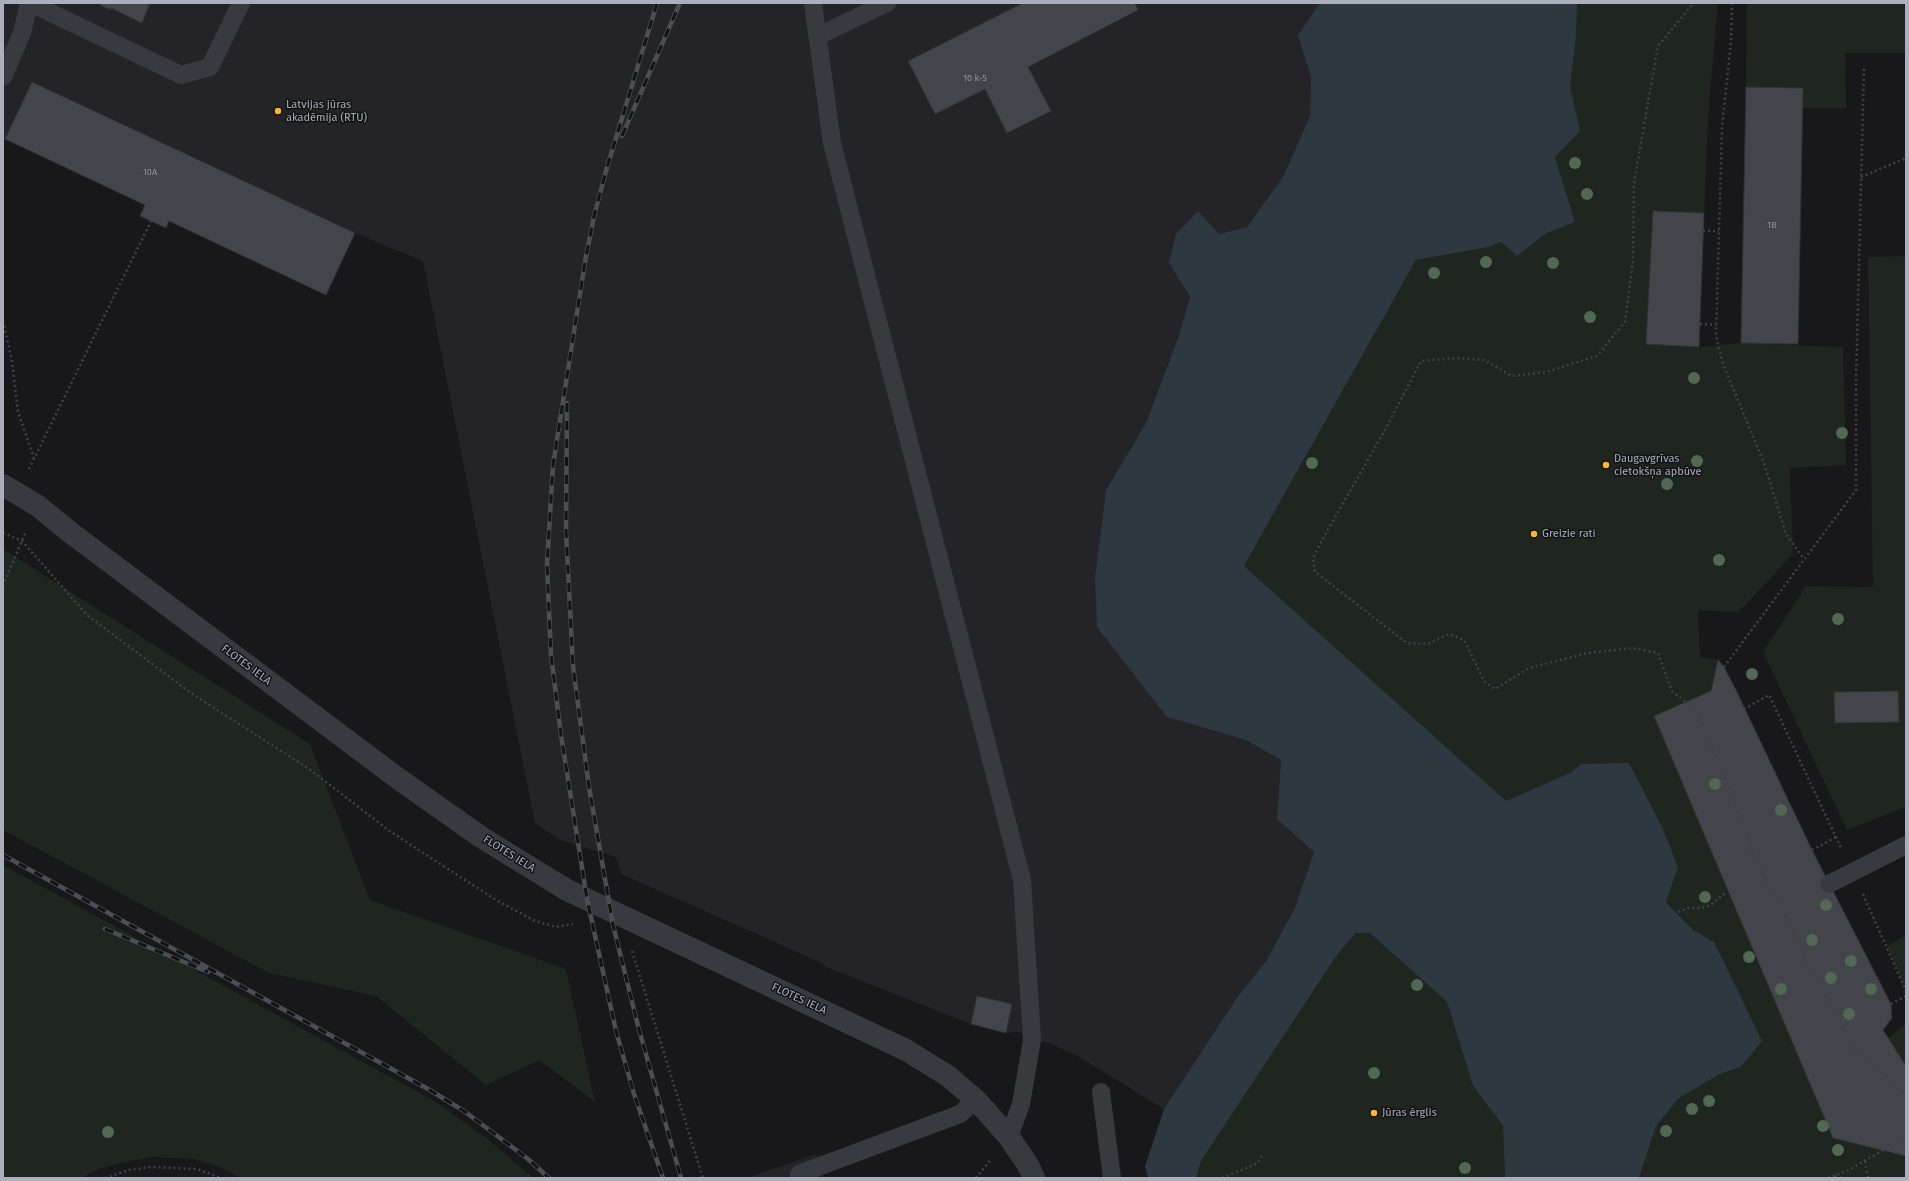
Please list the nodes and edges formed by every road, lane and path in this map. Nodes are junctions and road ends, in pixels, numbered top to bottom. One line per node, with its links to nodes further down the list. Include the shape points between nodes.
1 (30, 3): 2 (lane, via 181,75 210,67); 9 (lane, via 22,33)
2 (241, 3)
3 (813, 3): 7 (lane)
4 (887, 3): 7 (lane)
5 (1696, 3): 40 (path, via 1658,46 1634,184 1633,261 1625,322 1597,356 1546,372 1512,376 1484,360 1457,358 1422,361 1322,540 1313,558 1315,572 1407,643 1427,644 1449,634 1464,640 1484,681 1495,689 1529,668 1588,653 1633,648 1658,653 1672,691 1697,711 1757,863 1783,908 1852,1045)
6 (1732, 3): 14 (path, via 1731,41 1722,127)
7 (818, 36): 43 (lane, via 832,143 1022,880 1032,1040 1021,1104)
8 (1864, 66): 11 (path)
9 (3, 77)
10 (1906, 158): 11 (path)
11 (1861, 177): 23 (path, via 1856,490)
12 (150, 221): 18 (path)
13 (1703, 231): 14 (path)
14 (1719, 231): 17 (path)
15 (3, 321): 18 (path, via 12,361 18,412)
16 (1700, 324): 17 (path)
17 (1716, 325): 23 (path, via 1723,364 1764,463 1786,534)
18 (34, 458): 19 (path)
19 (10, 489): 20 (street, FLOTES IELA)
20 (38, 506): 22 (path); 33 (street, FLOTES IELA, via 70,533 396,777 481,837)
21 (3, 533): 22 (path)
22 (22, 541): 24 (path); 33 (path, via 87,615 191,693 309,769 391,832 496,900 535,921 556,927 583,922)
23 (1804, 559): 25 (path)
24 (3, 586)
25 (1724, 667)
26 (1744, 709): 27 (path, via 1769,696)
27 (1836, 837): 29 (path); 30 (path)
28 (1906, 845): 30 (lane)
29 (1812, 850)
30 (1852, 872): 31 (lane); 36 (path)
31 (1829, 884)
32 (1725, 893): 34 (path, via 1711,905)
33 (586, 899): 41 (street, FLOTES IELA, via 906,1050 948,1076)
34 (1678, 912)
35 (632, 948): 49 (path)
36 (1906, 991)
37 (1906, 996): 38 (path)
38 (1891, 1004)
39 (1101, 1092): 52 (lane)
40 (1906, 1097)
41 (976, 1100): 43 (street, FLOTES IELA); 50 (lane, via 960,1114 799,1174)
42 (1906, 1134): 45 (path)
43 (1009, 1137): 51 (street, FLOTES IELA)
44 (1263, 1153): 53 (path, via 1258,1163)
45 (1865, 1161): 46 (path); 56 (path)
46 (1835, 1176): 54 (path); 55 (path)
47 (105, 1178): 48 (path, via 151,1167 197,1169)
48 (221, 1178)
49 (702, 1178)
50 (801, 1178)
51 (1034, 1178)
52 (1112, 1178)
53 (1222, 1178)
54 (1828, 1178)
55 (1842, 1178)
56 (1868, 1178)

